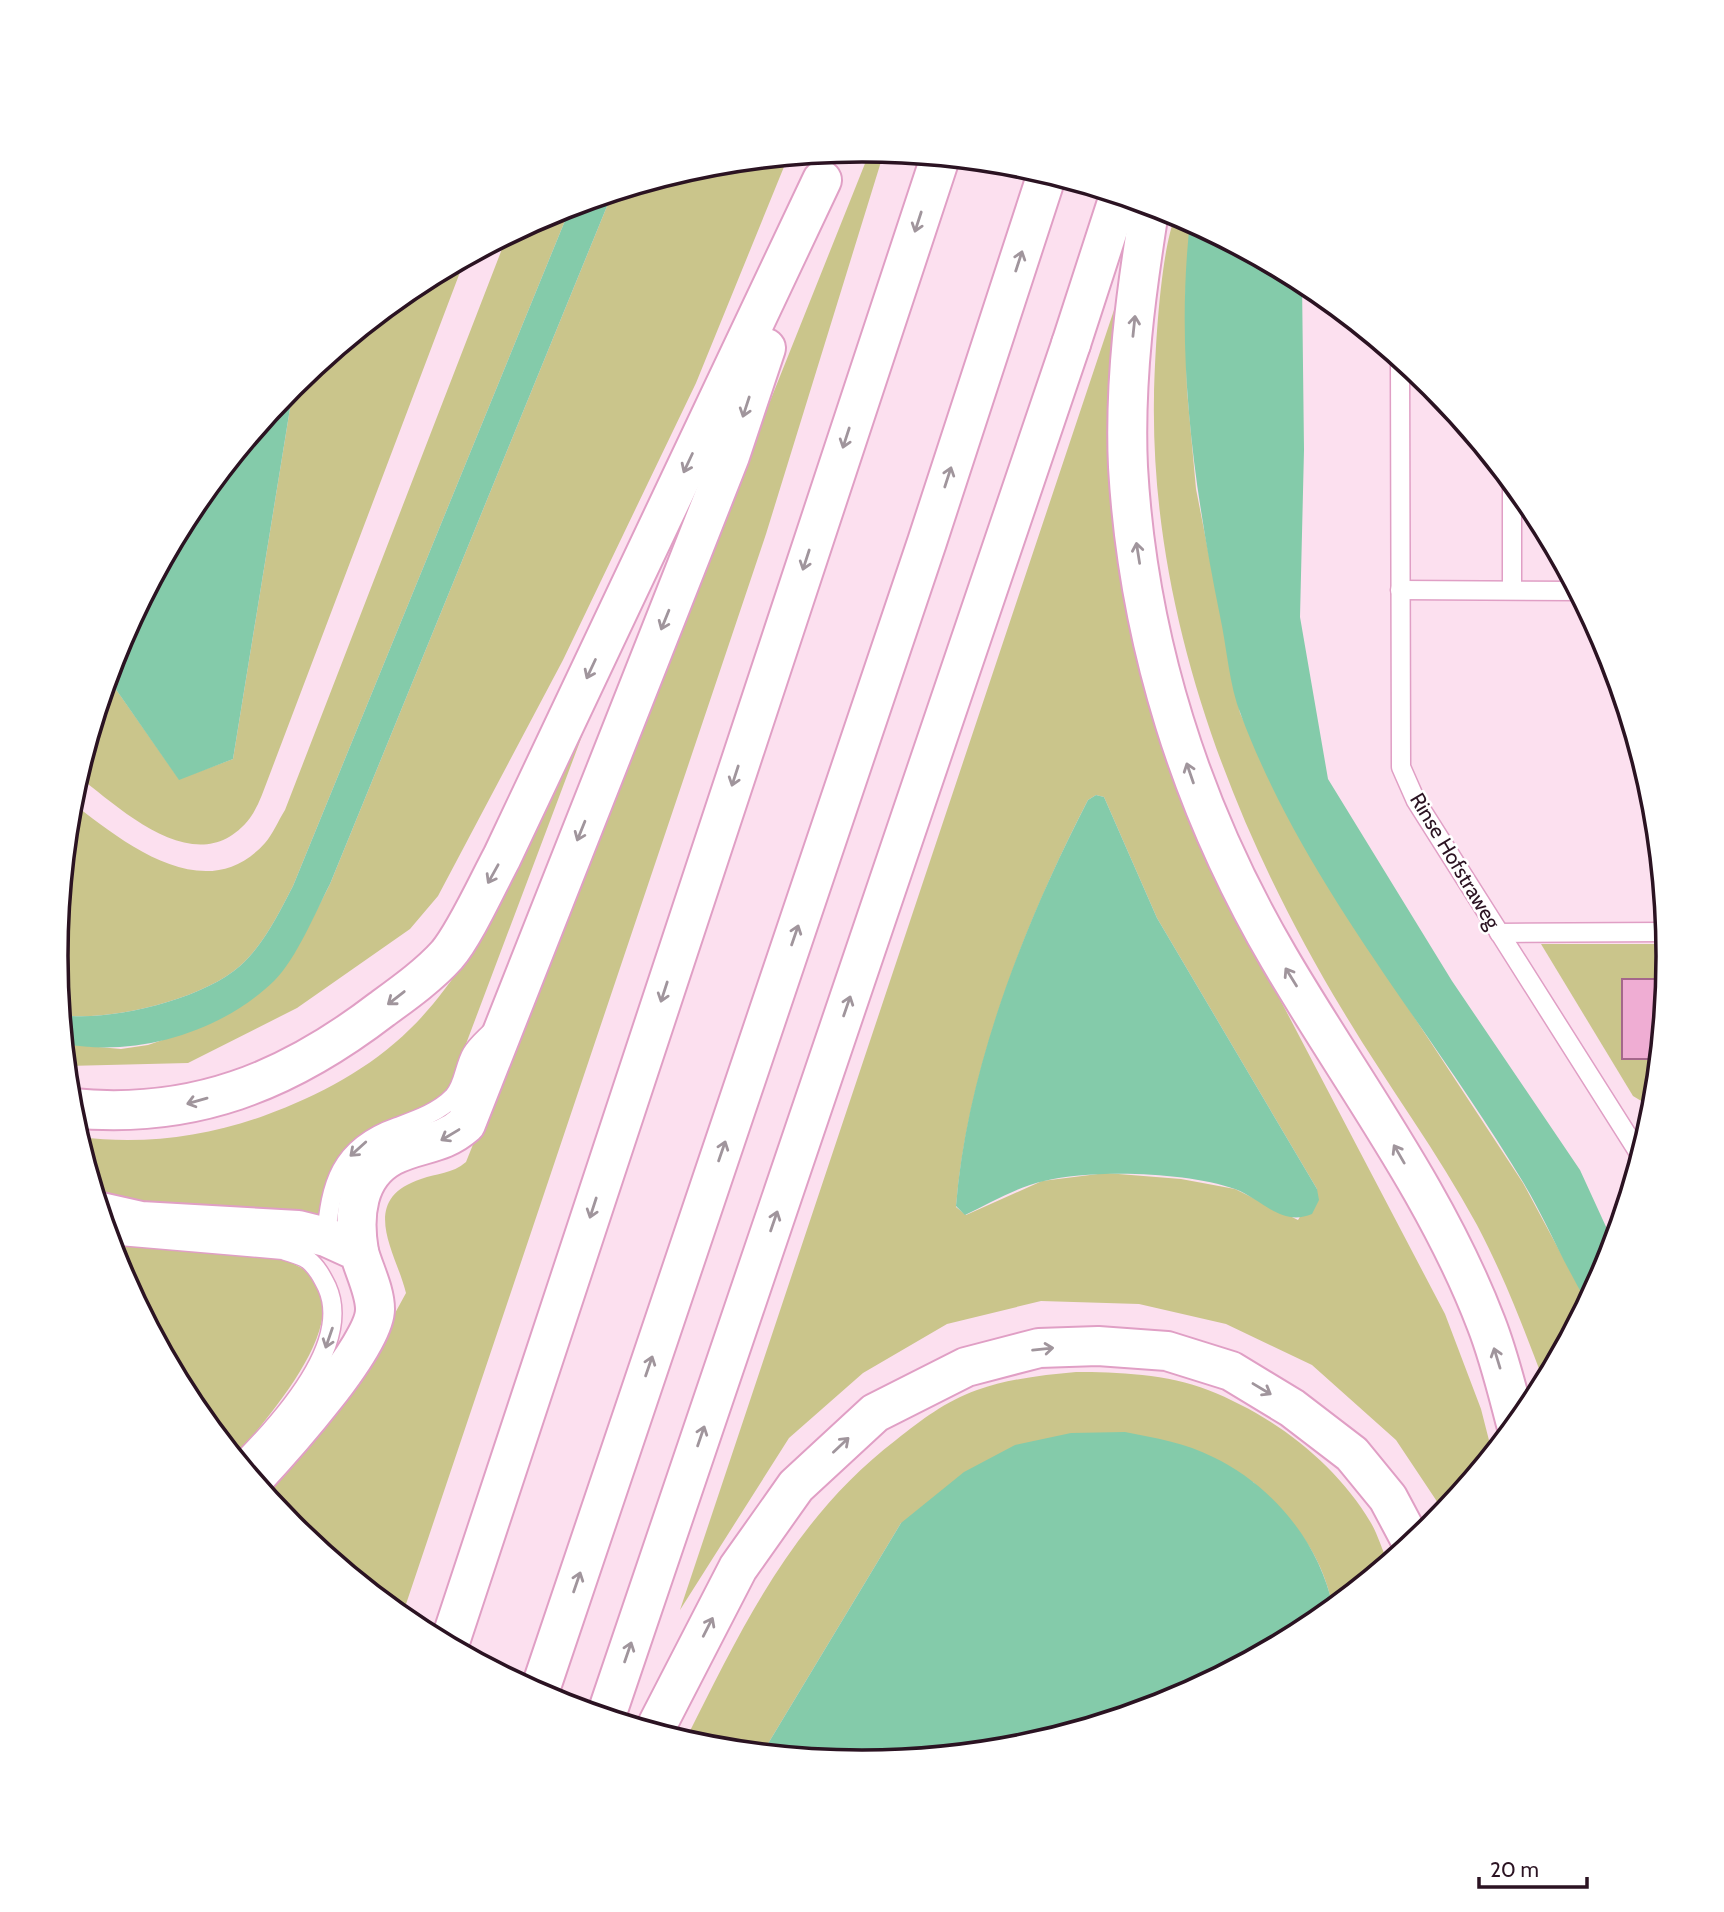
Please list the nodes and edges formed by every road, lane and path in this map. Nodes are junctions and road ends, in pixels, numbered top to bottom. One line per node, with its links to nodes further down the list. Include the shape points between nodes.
1 (826, 166): 13 (main road, one-way to 13, via 502,857 448,954 334,1046 260,1083 175,1107); 17 (main road, one-way to 17, via 730,456 466,1124 451,1137 392,1156 373,1171)
2 (937, 166): 22 (main road, one-way to 22)
3 (1044, 184): 23 (main road, one-way to 3)
4 (1116, 204): 24 (main road, one-way to 4)
5 (1148, 216): 18 (main road, one-way to 5, via 1487,1324 1461,1266 1401,1156 1246,898 1194,784 1174,727 1146,604 1128,465 1133,328)
6 (1401, 374): 8 (lane, Rinse Hofstraweg)
7 (1512, 501): 9 (lane)
8 (1400, 590): 9 (lane); 12 (lane, Rinse Hofstraweg, via 1401,766 1416,801)
9 (1512, 590): 10 (lane)
10 (1566, 591)
11 (1655, 932): 12 (lane)
12 (1499, 933): 14 (lane, Rinse Hofstraweg)
13 (83, 1108)
14 (1633, 1144)
15 (111, 1214): 17 (main road, via 141,1221 298,1230)
16 (120, 1236): 17 (lane, via 283,1250 308,1260)
17 (335, 1254): 19 (lane, one-way to 19, via 334,1315 328,1341 297,1397); 20 (main road, via 372,1294 374,1320 341,1377)
18 (1512, 1411)
19 (246, 1456)
20 (260, 1472)
21 (1406, 1533): 25 (main road, one-way to 21, via 738,1568 796,1486 875,1413 966,1367 1039,1348 1167,1351 1231,1371 1292,1408 1352,1454 1388,1498)
22 (452, 1635)
23 (543, 1682)
24 (609, 1708)
25 (658, 1723)

